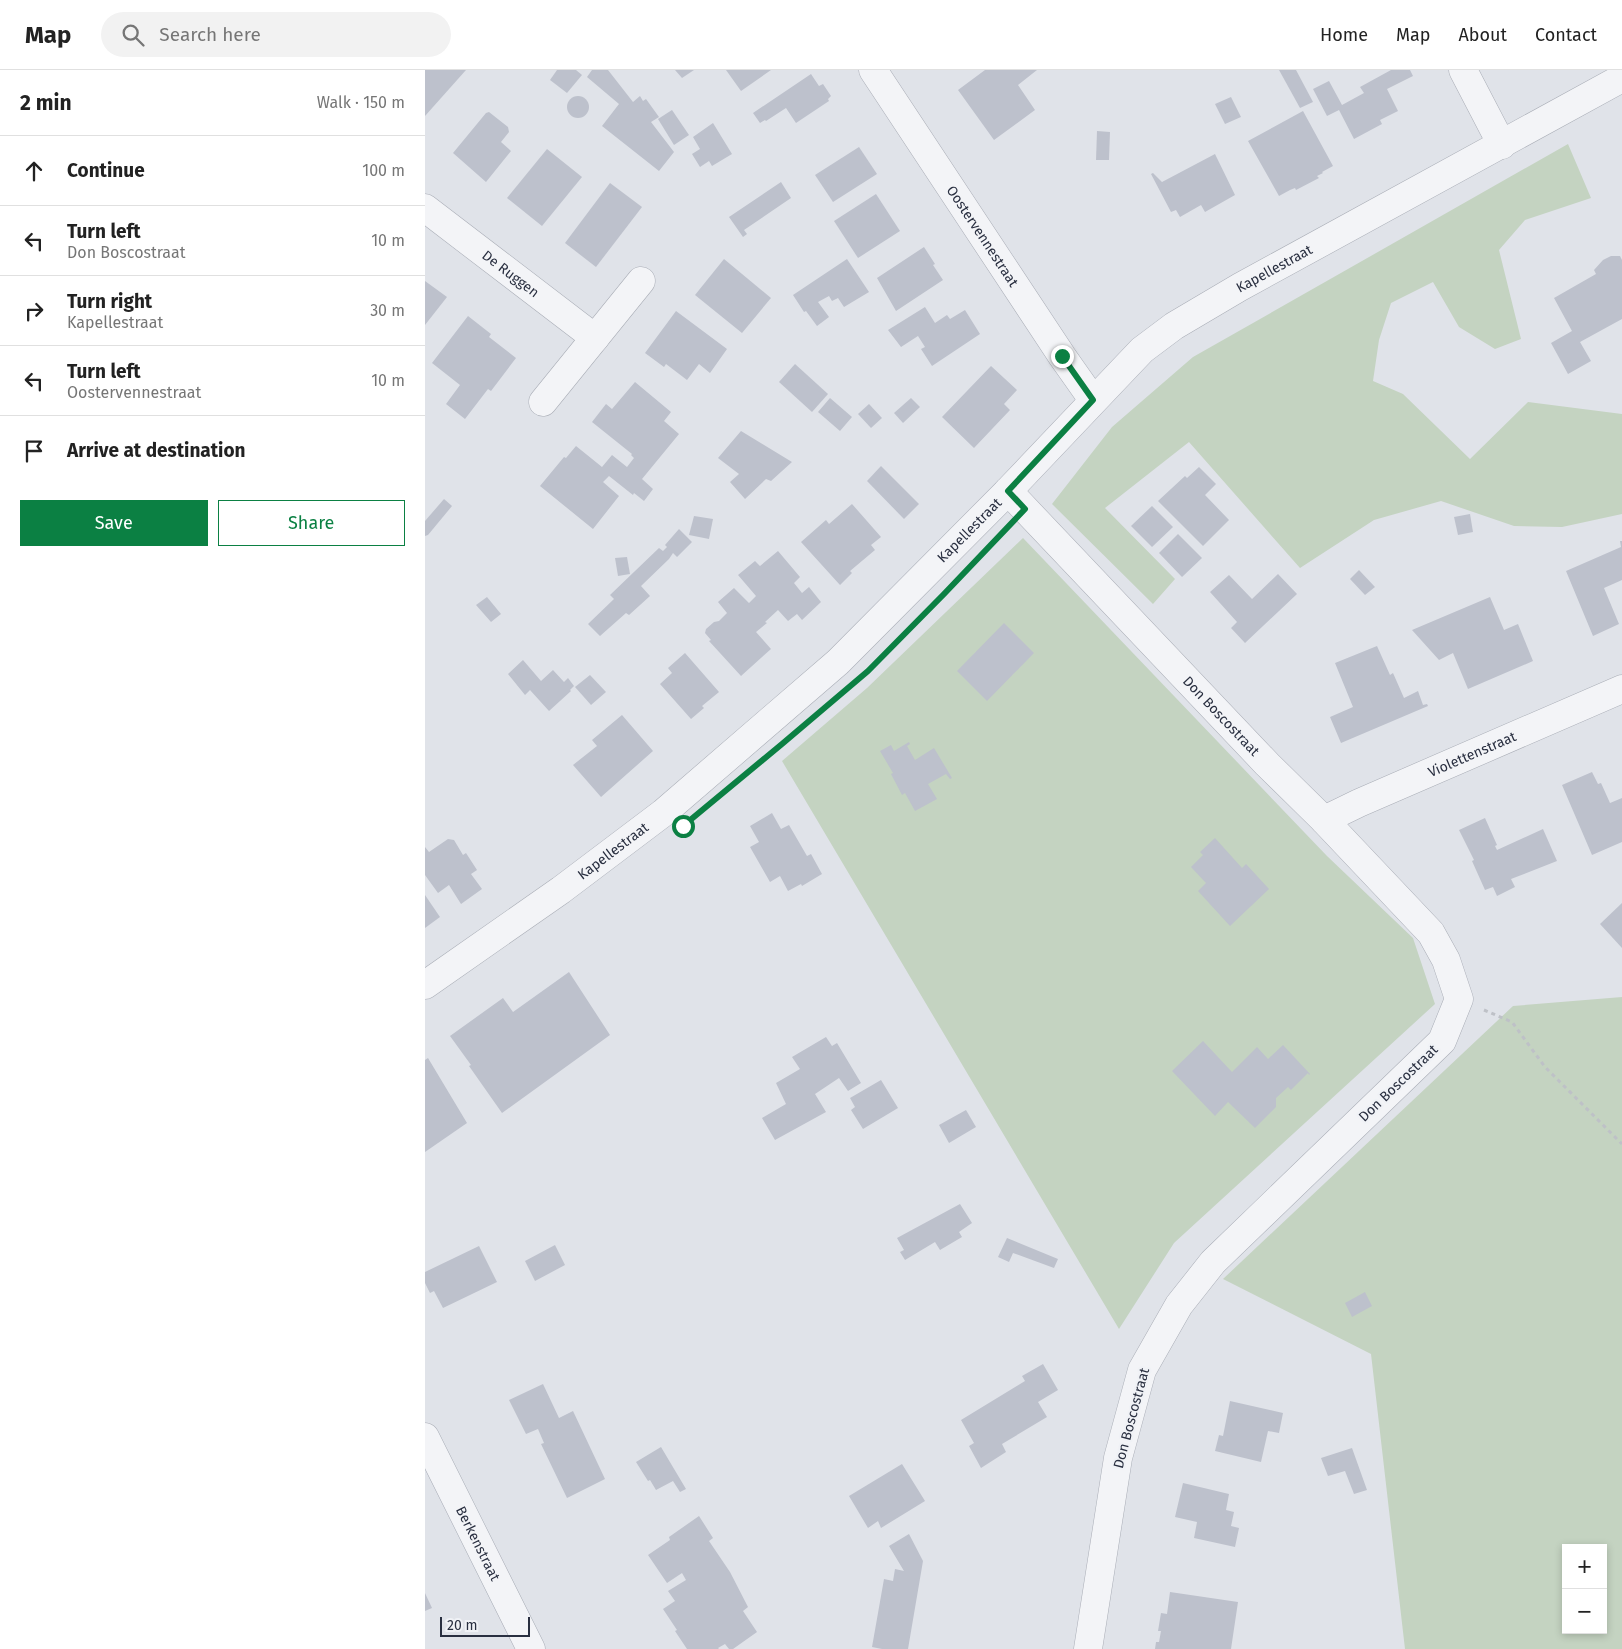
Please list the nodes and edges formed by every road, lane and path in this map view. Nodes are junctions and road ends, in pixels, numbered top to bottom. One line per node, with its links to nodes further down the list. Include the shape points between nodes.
1 (873, 70): 8 (street, Oostervennestraat)
2 (1463, 70): 4 (street)
3 (1622, 78): 4 (street, Kapellestraat)
4 (1502, 145): 8 (street, Kapellestraat, via 1174,326 1142,350)
5 (425, 208): 7 (street, De Ruggen)
6 (641, 281): 7 (street)
7 (595, 338): 9 (street)
8 (1093, 400): 10 (street, Kapellestraat)
9 (543, 402)
10 (1008, 491): 12 (street, Don Boscostraat); 13 (street, Kapellestraat, via 838,662 670,807 561,890)
11 (1622, 690): 12 (street, Violettenstraat)
12 (1324, 820): 14 (street, Don Boscostraat, via 1431,933 1446,960)
13 (425, 985)
14 (1459, 999): 15 (path, via 1512,1022 1545,1067); 18 (street, Don Boscostraat, via 1442,1041 1213,1262 1179,1305 1142,1370 1118,1458)
15 (1622, 1144)
16 (425, 1437): 17 (street, Berkenstraat)
17 (531, 1649)
18 (1088, 1649)

